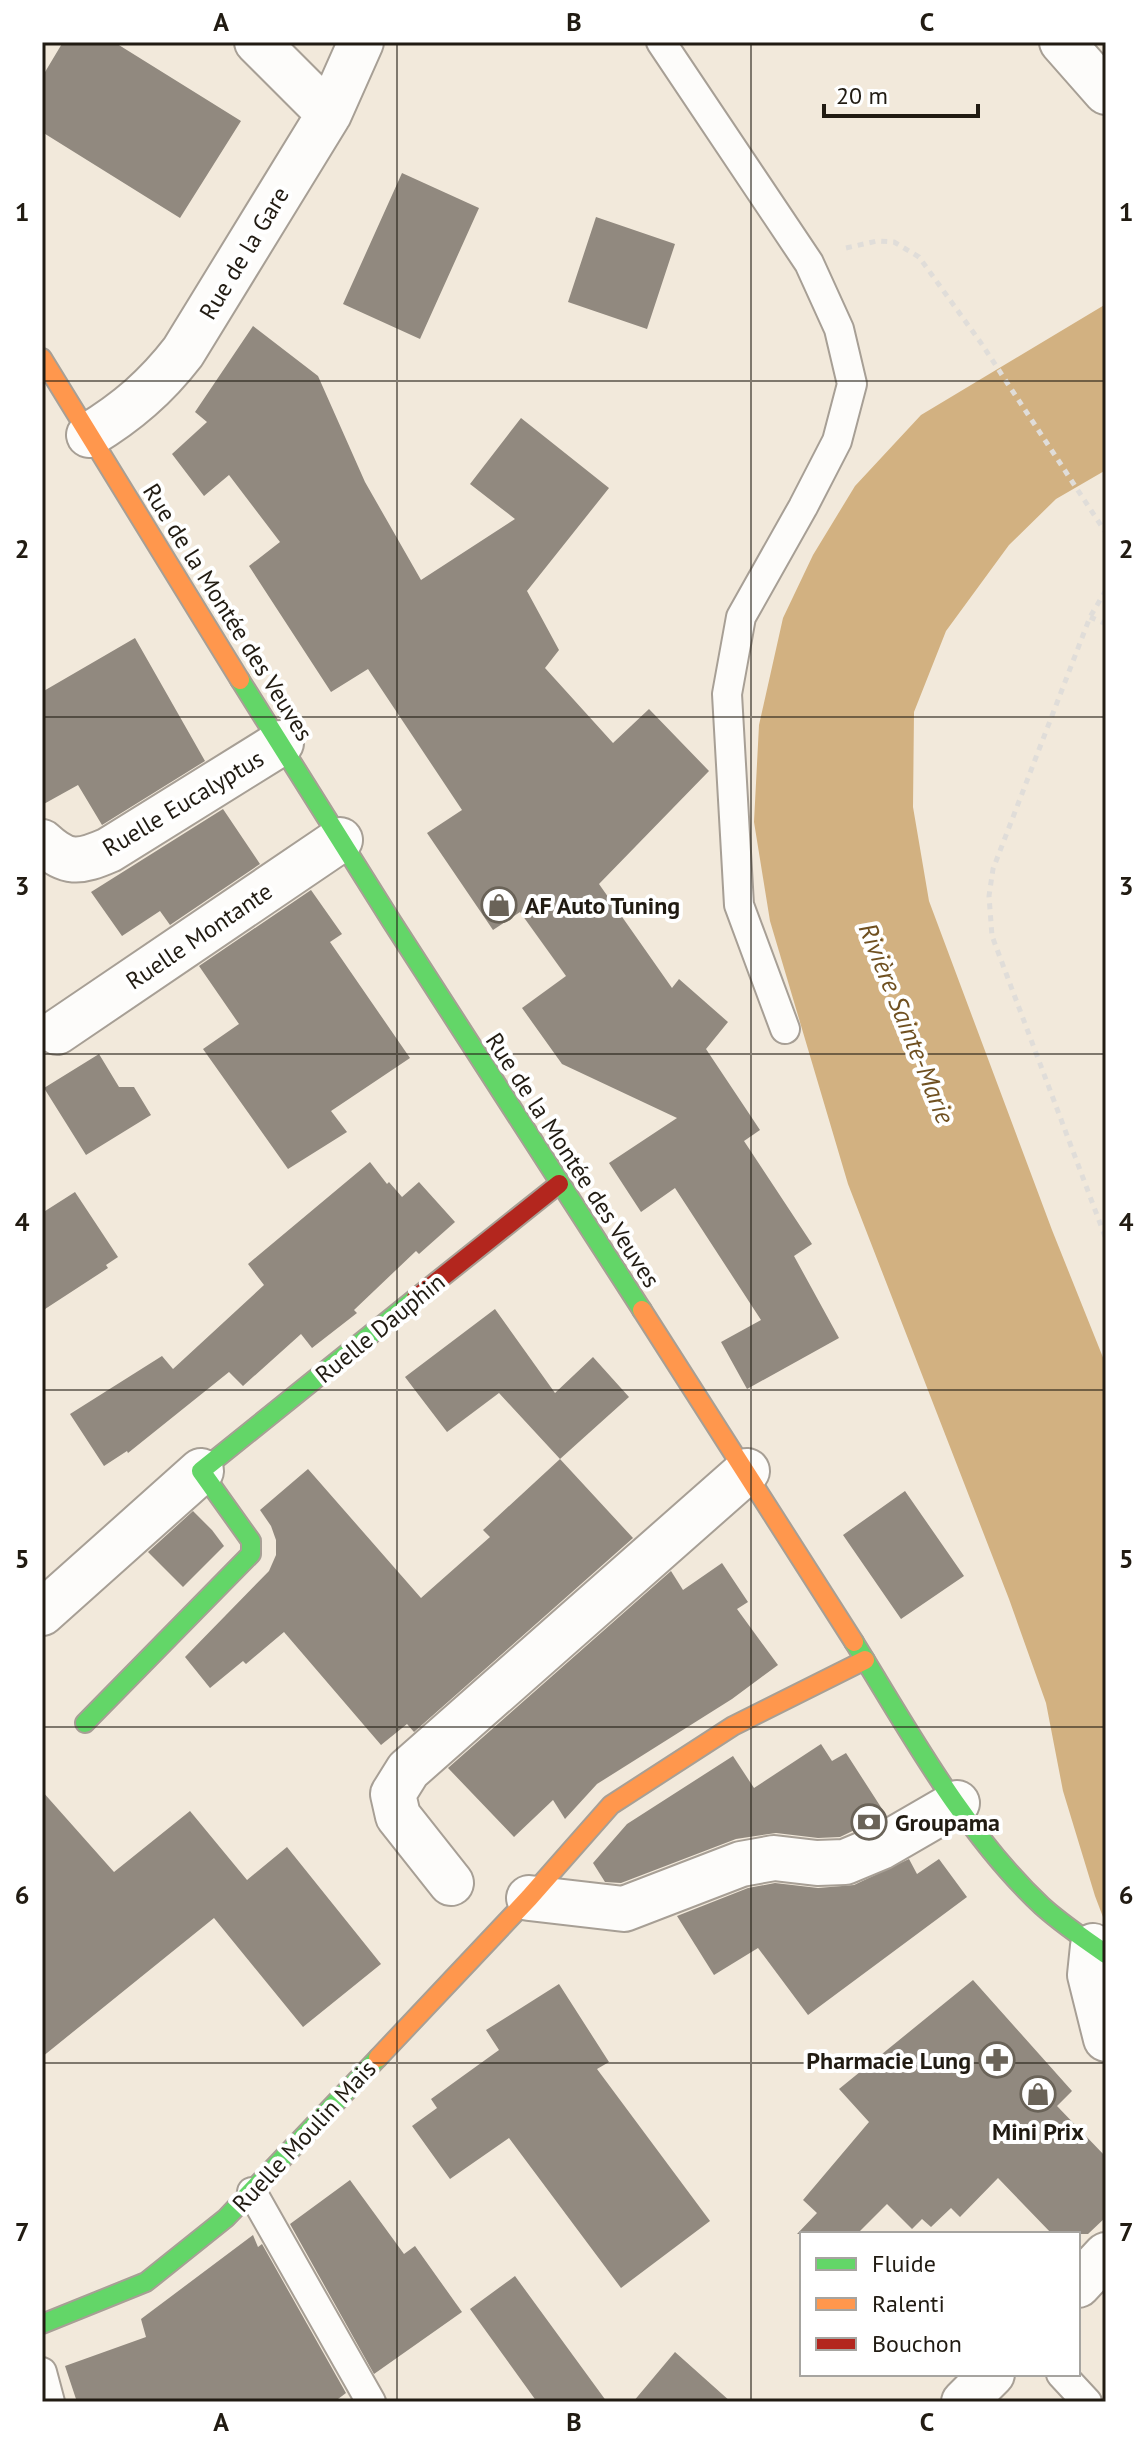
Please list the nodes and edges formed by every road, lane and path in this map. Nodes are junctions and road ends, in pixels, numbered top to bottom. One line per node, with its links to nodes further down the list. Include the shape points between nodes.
1 (257, 42): 6 (street)
2 (361, 42): 6 (street, Rue de la Gare)
3 (661, 42): 7 (lane)
4 (1062, 42): 5 (street)
5 (1106, 92)
6 (329, 114): 9 (street, Rue de la Gare, via 183,352 135,404)
7 (809, 263): 10 (path, via 877,241 894,242 919,257); 17 (lane, via 839,329 852,384 837,441 741,617 727,694 739,905)
8 (42, 358): 9 (main road, Rue de la Montée des Veuves)
9 (89, 435): 14 (main road, Rue de la Montée des Veuves)
10 (1106, 533)
11 (1106, 590): 12 (path)
12 (1090, 617): 13 (path); 20 (path, via 1006,830 989,896 992,936)
13 (1106, 624)
14 (281, 743): 15 (main road, Rue de la Montée des Veuves); 16 (street, Ruelle Eucalyptus, via 87,860 70,861)
15 (340, 840): 18 (street, Ruelle Montante); 19 (main road, Rue de la Montée des Veuves)
16 (42, 842)
17 (785, 1029)
18 (57, 1032)
19 (559, 1184): 22 (main road, Ruelle Dauphin); 23 (main road, Rue de la Montée des Veuves)
20 (1104, 1228): 21 (path)
21 (1106, 1239)
22 (201, 1471): 24 (street, Ruelle Dauphin); 26 (main road, via 251,1541 251,1554)
23 (747, 1471): 25 (main road, Rue de la Montée des Veuves); 28 (street, via 408,1770 393,1794 398,1816)
24 (42, 1613)
25 (865, 1660): 27 (main road, Rue de la Montée des Veuves); 29 (main road, Ruelle Moulin Mais, via 733,1726 611,1805)
26 (85, 1723)
27 (957, 1803): 29 (street, via 845,1862 774,1858 741,1864 624,1909); 30 (main road, Rue de la Montée des Veuves, via 1039,1906)
28 (451, 1883)
29 (529, 1898): 32 (main road, Ruelle Moulin Mais)
30 (1099, 1950): 31 (street, via 1090,1975)
31 (1106, 2039)
32 (252, 2192): 35 (main road, Ruelle Moulin Mais, via 146,2282); 40 (lane)
33 (1106, 2255): 34 (street)
34 (1080, 2283)
35 (42, 2324)
36 (42, 2372): 39 (lane)
37 (990, 2376): 41 (street)
38 (1063, 2376): 42 (lane)
39 (50, 2402)
40 (371, 2402)
41 (964, 2402)
42 (1087, 2402)

